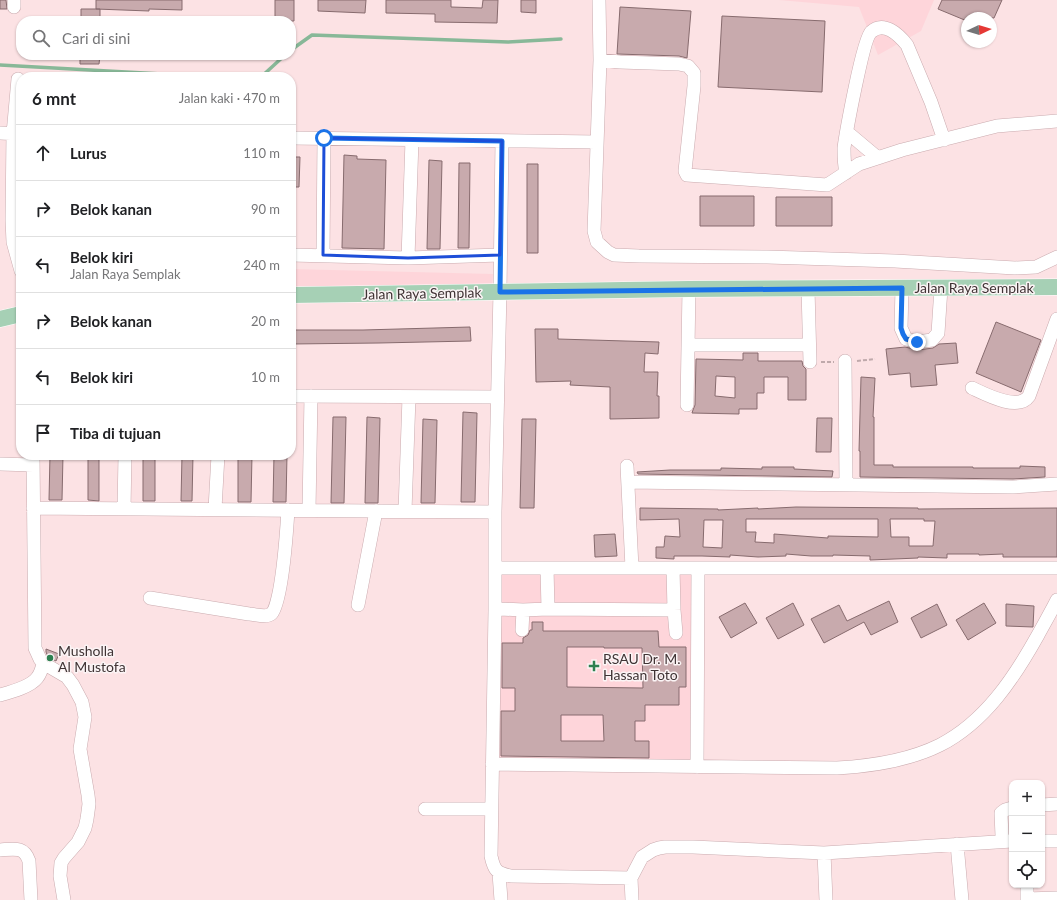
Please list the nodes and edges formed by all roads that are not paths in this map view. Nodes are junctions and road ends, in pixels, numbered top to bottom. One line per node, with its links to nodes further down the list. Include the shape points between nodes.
1 (599, 0): 2 (street)
2 (600, 60): 12 (street); 14 (street, via 679,64 688,66 694,73 684,171 687,175 827,185)
3 (16, 95): 6 (street)
4 (1057, 121): 10 (street, via 998,126)
5 (847, 132): 10 (street, via 867,38 878,28 886,28 894,31 906,45 931,102); 13 (street); 14 (street, via 844,161)
6 (11, 134): 15 (street, via 12,220 13,242)
7 (296, 138): 8 (street)
8 (324, 138): 9 (street); 17 (street)
9 (412, 140): 11 (street); 20 (street)
10 (944, 140): 13 (street)
11 (502, 141): 12 (street); 18 (street)
12 (596, 142): 19 (street, via 594,231 597,242 614,255 895,261 1015,268 1036,267)
13 (878, 158): 14 (street, via 860,164)
14 (846, 173)
15 (16, 249)
16 (296, 255): 17 (street)
17 (323, 255): 20 (street)
18 (500, 256): 20 (street); 26 (street)
19 (1057, 257)
20 (408, 258)
21 (1057, 287): 23 (main road, Jalan Raya Semplak)
22 (902, 288): 23 (main road, Jalan Raya Semplak); 23 (street, via 901,328 906,339 917,342 932,340 938,333); 24 (main road, Jalan Raya Semplak)
23 (941, 288)
24 (808, 289): 25 (main road, Jalan Raya Semplak); 32 (street)
25 (689, 290): 26 (main road, Jalan Raya Semplak); 31 (street)
26 (500, 292): 27 (main road, Jalan Raya Semplak); 39 (street)
27 (296, 295)
28 (16, 315): 29 (main road)
29 (0, 319)
30 (1057, 319): 35 (street, via 1027,399 1017,403 1005,401)
31 (688, 345): 32 (street); 40 (street)
32 (809, 345): 34 (street)
33 (845, 361): 47 (street)
34 (810, 362)
35 (972, 388)
36 (296, 396): 37 (street)
37 (311, 396): 38 (street); 53 (street)
38 (409, 397): 39 (street); 55 (street)
39 (497, 397): 56 (street)
40 (687, 405)
41 (33, 460): 44 (street); 49 (street)
42 (125, 460): 50 (street)
43 (218, 460): 51 (street)
44 (0, 464)
45 (627, 466): 46 (street)
46 (628, 482): 47 (street); 59 (street)
47 (846, 484): 48 (street, via 1014,487)
48 (1057, 484)
49 (33, 508): 50 (street); 72 (street, via 35,648)
50 (124, 509): 51 (street)
51 (215, 509): 52 (street)
52 (288, 510): 53 (street); 63 (street, via 280,592 276,608 271,614 264,616)
53 (308, 510): 54 (street)
54 (376, 511): 55 (street); 65 (street)
55 (405, 511): 56 (street)
56 (495, 512): 57 (street)
57 (495, 568): 58 (street); 74 (street)
58 (547, 568): 59 (street); 67 (street)
59 (632, 568): 60 (street)
60 (673, 568): 61 (street); 69 (street)
61 (698, 568): 62 (street); 75 (street)
62 (1057, 568)
63 (150, 598)
64 (1057, 600): 75 (street, via 1023,662 1004,689 977,720 941,744 900,760 859,767)
65 (358, 605)
66 (500, 609): 68 (street)
67 (548, 609): 68 (street); 69 (street)
68 (523, 610): 70 (street)
69 (674, 610): 71 (street)
70 (522, 630)
71 (676, 634)
72 (43, 663): 73 (street, via 40,673 33,682); 92 (street, via 67,677 82,702 85,717 80,749 88,795 87,819 78,842 61,863 60,876)
73 (0, 694)
74 (492, 764): 75 (street); 79 (street)
75 (697, 767)
76 (1057, 804): 77 (street)
77 (1045, 806)
78 (425, 809): 79 (street)
79 (491, 809): 87 (street, via 491,856 493,865)
80 (1009, 809): 81 (street, via 1001,813)
81 (1007, 838): 84 (street)
82 (1045, 841): 83 (street)
83 (1057, 841)
84 (957, 844): 86 (street); 96 (street)
85 (0, 850): 91 (street, via 20,850 27,856)
86 (824, 853): 88 (street, via 693,847 659,848 642,857); 95 (street)
87 (499, 873): 88 (street, via 511,876); 93 (street)
88 (631, 878): 94 (street)
89 (1027, 888): 97 (street)
90 (1057, 898): 97 (street)
91 (30, 900)
92 (64, 900)
93 (500, 900)
94 (632, 900)
95 (826, 900)
96 (962, 900)
97 (1027, 900)

